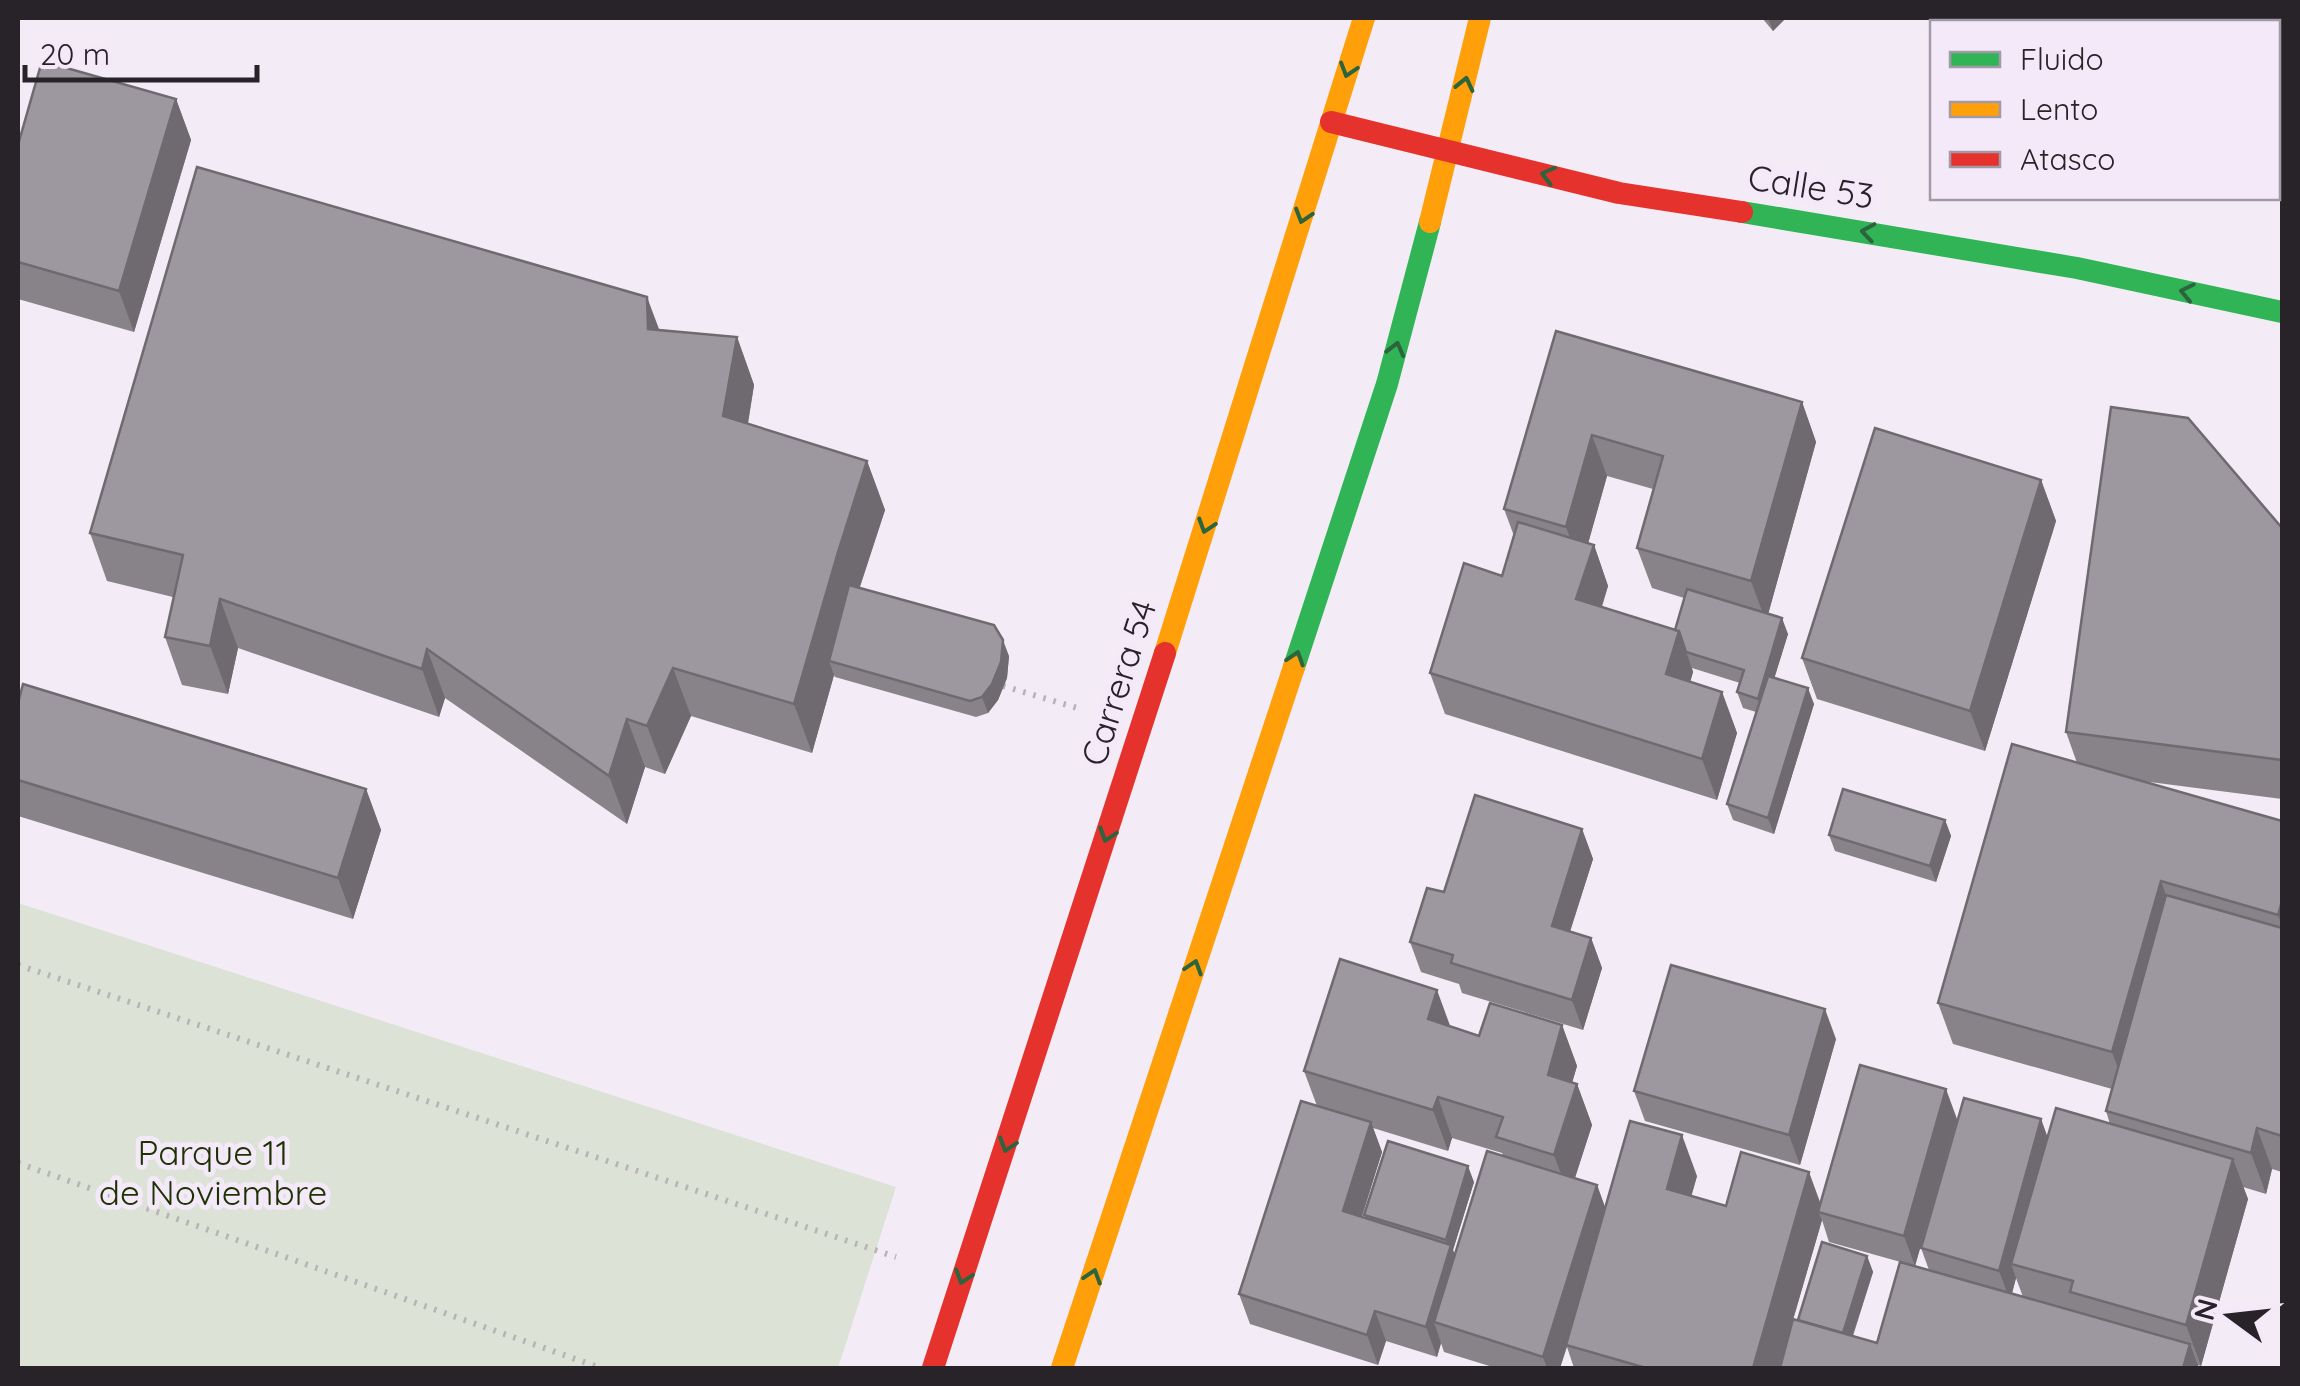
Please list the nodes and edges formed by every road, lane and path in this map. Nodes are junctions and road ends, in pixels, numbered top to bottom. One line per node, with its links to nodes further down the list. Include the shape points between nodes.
1 (1364, 18): 3 (main road, Carrera 54, one-way to 3)
2 (1480, 18): 4 (main road, one-way to 2)
3 (1330, 122): 4 (main road, Calle 53); 12 (main road, Carrera 54, one-way to 12)
4 (1449, 150): 5 (main road, Calle 53, one-way to 4, via 2038,261 1619,193); 13 (main road, one-way to 4, via 1387,384)
5 (2282, 312)
6 (1003, 686): 7 (path)
7 (1080, 709)
8 (18, 966): 10 (path)
9 (18, 1162): 11 (path)
10 (898, 1257)
11 (600, 1368)
12 (933, 1368)
13 (1062, 1368)

